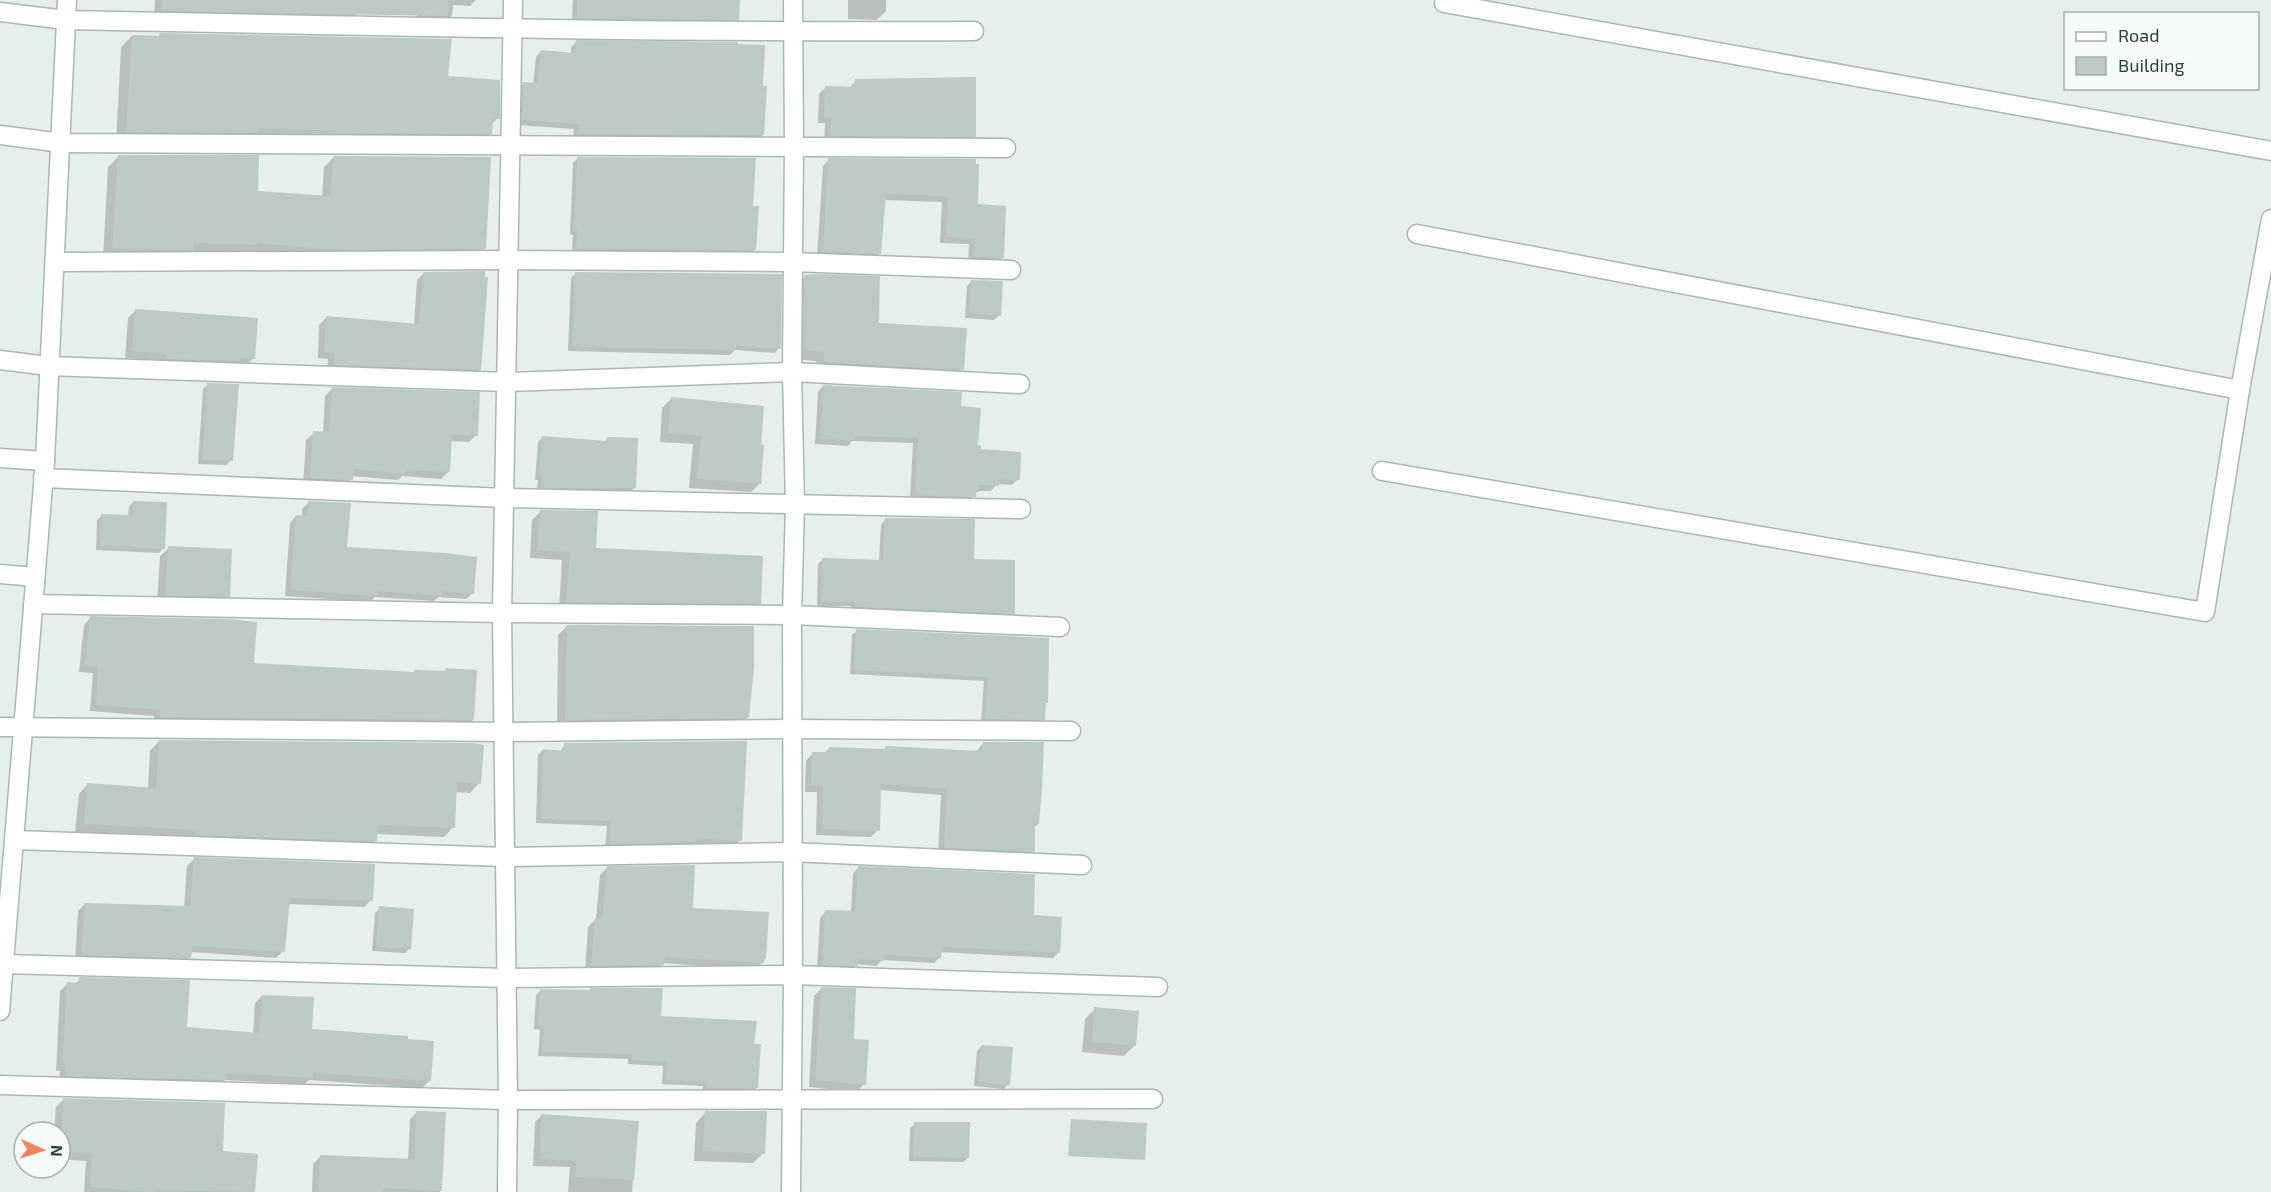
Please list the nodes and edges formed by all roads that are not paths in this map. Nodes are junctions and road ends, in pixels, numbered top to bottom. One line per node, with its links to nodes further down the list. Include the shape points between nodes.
1 (67, 0): 6 (street)
2 (513, 0): 7 (street)
3 (793, 0): 8 (street)
4 (1444, 3): 15 (street)
5 (0, 12): 6 (street)
6 (66, 20): 7 (street); 11 (street)
7 (513, 29): 8 (street); 12 (street)
8 (792, 32): 9 (street); 13 (street)
9 (974, 32)
10 (0, 135): 11 (street)
11 (62, 143): 12 (street); 19 (street)
12 (511, 146): 13 (street); 18 (street)
13 (795, 147): 14 (street); 20 (street)
14 (1006, 148)
15 (2271, 151)
16 (2271, 219): 27 (street)
17 (1417, 234): 27 (street)
18 (509, 260): 19 (street); 20 (street); 25 (street)
19 (56, 262): 23 (street)
20 (792, 262): 21 (street); 24 (street)
21 (1011, 270)
22 (0, 360): 23 (street)
23 (48, 366): 25 (street); 29 (street)
24 (792, 372): 25 (street); 26 (street); 32 (street)
25 (507, 382): 31 (street)
26 (1020, 384)
27 (2240, 390): 30 (street, via 2205,612)
28 (0, 458): 29 (street)
29 (44, 470): 31 (street); 35 (street)
30 (1382, 471)
31 (505, 498): 32 (street); 37 (street)
32 (795, 505): 33 (street); 38 (street)
33 (1021, 509)
34 (0, 574): 35 (street)
35 (35, 577): 36 (street)
36 (33, 604): 37 (street); 41 (street)
37 (502, 613): 38 (street); 44 (street)
38 (792, 615): 39 (street); 42 (street)
39 (1060, 627)
40 (0, 727): 41 (street)
41 (23, 728): 44 (street); 45 (street)
42 (792, 729): 43 (street); 44 (street); 46 (street)
43 (1071, 731)
44 (505, 732): 47 (street)
45 (15, 840): 47 (street); 49 (street)
46 (791, 852): 47 (street); 48 (street); 51 (street)
47 (505, 857): 52 (street)
48 (1082, 865)
49 (6, 880): 50 (street)
50 (4, 964): 52 (street); 54 (street)
51 (793, 975): 52 (street); 53 (street); 56 (street)
52 (507, 978): 58 (street)
53 (1158, 987)
54 (0, 1004)
55 (0, 1086): 58 (street)
56 (792, 1099): 57 (street); 58 (street); 60 (street)
57 (1153, 1099)
58 (508, 1100): 59 (street)
59 (507, 1192)
60 (791, 1192)

